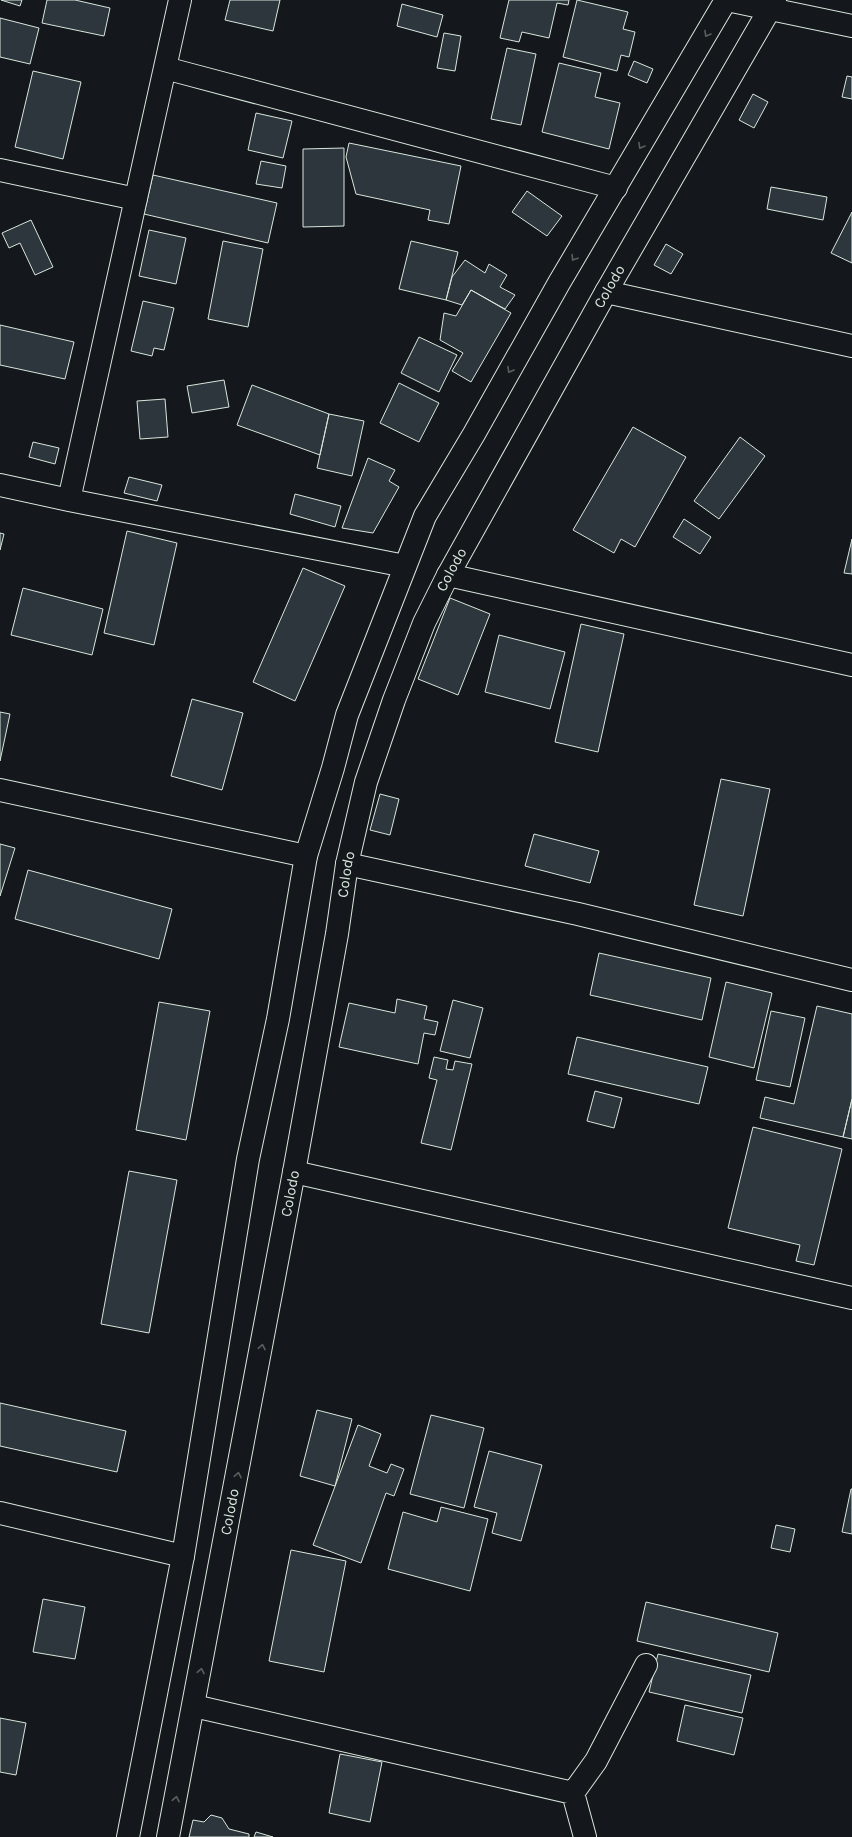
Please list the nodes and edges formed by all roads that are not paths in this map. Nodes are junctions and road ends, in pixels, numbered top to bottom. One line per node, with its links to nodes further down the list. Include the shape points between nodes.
1 (180, 0): 5 (street)
2 (727, 0): 3 (street); 7 (street, one-way to 7)
3 (772, 4): 4 (street); 9 (street, Colodo)
4 (852, 26)
5 (165, 68): 7 (street); 8 (street)
6 (0, 170): 8 (street)
7 (616, 188): 13 (street, one-way to 13, via 425,516)
8 (136, 199): 12 (street)
9 (606, 292): 10 (street); 14 (street, Colodo)
10 (852, 346)
11 (0, 485): 12 (street)
12 (69, 500): 13 (street)
13 (405, 566): 17 (street, via 347,715)
14 (448, 575): 15 (street); 18 (street, Colodo, via 424,623 394,700 366,782)
15 (852, 665)
16 (0, 790): 17 (street)
17 (306, 856): 23 (street, via 278,1019 248,1159)
18 (347, 864): 19 (street, via 578,914); 20 (street, Colodo, via 337,934)
19 (852, 980)
20 (294, 1172): 21 (street); 25 (street, Colodo, one-way to 20)
21 (852, 1298)
22 (0, 1513): 23 (street)
23 (183, 1556): 27 (street)
24 (646, 1664): 26 (street, via 596,1761)
25 (194, 1706): 26 (street); 28 (street, Colodo, one-way to 25)
26 (573, 1793): 29 (street)
27 (128, 1837)
28 (168, 1837)
29 (585, 1837)

